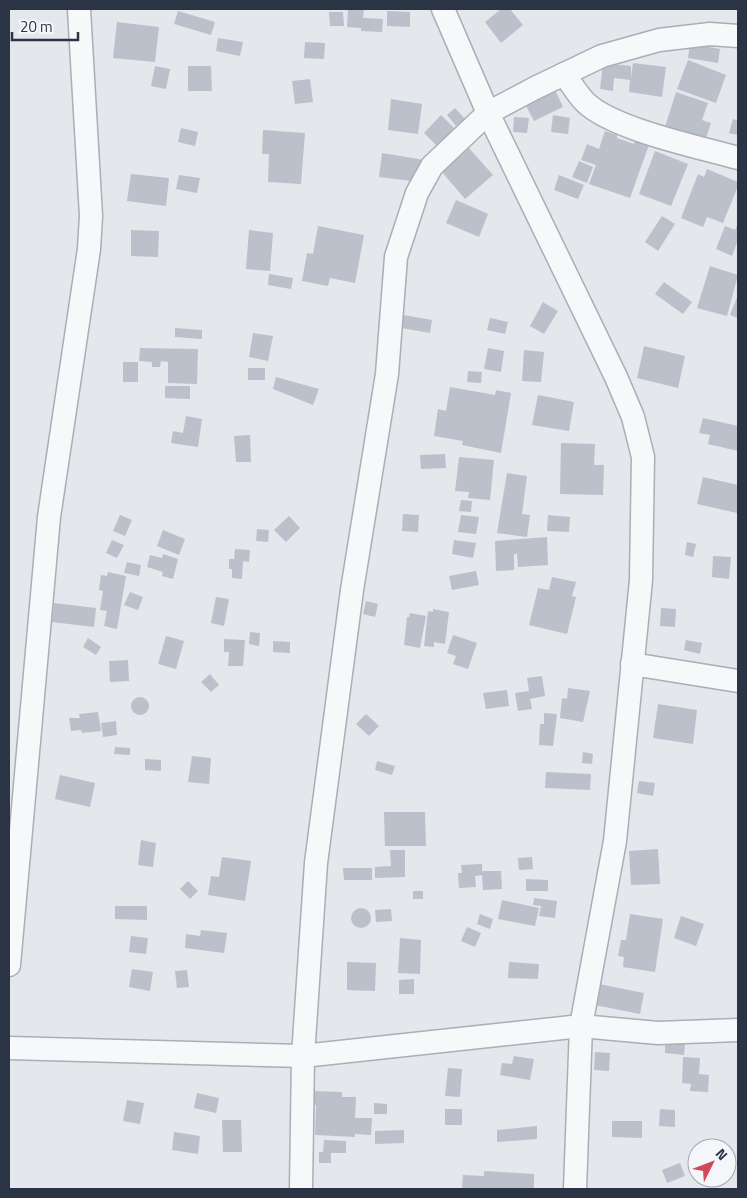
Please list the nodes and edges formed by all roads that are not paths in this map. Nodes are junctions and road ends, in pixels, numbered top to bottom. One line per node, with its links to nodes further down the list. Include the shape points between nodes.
1 (79, 9): 9 (street, via 91,216 89,249 49,517)
2 (442, 9): 5 (street)
3 (738, 36): 4 (street, via 710,34 659,40 602,56)
4 (564, 74): 5 (street); 6 (street, via 585,102 602,115)
5 (488, 113): 7 (street, via 633,417 643,457 641,580); 13 (street, via 432,166 417,193 396,257 387,374 352,590 316,862)
6 (738, 158)
7 (632, 664): 8 (street); 10 (street, via 615,841)
8 (738, 681)
9 (9, 965)
10 (582, 1026): 11 (street, via 658,1033); 13 (street); 15 (street)
11 (738, 1030)
12 (9, 1048): 13 (street)
13 (303, 1056): 14 (street)
14 (301, 1189)
15 (574, 1189)

